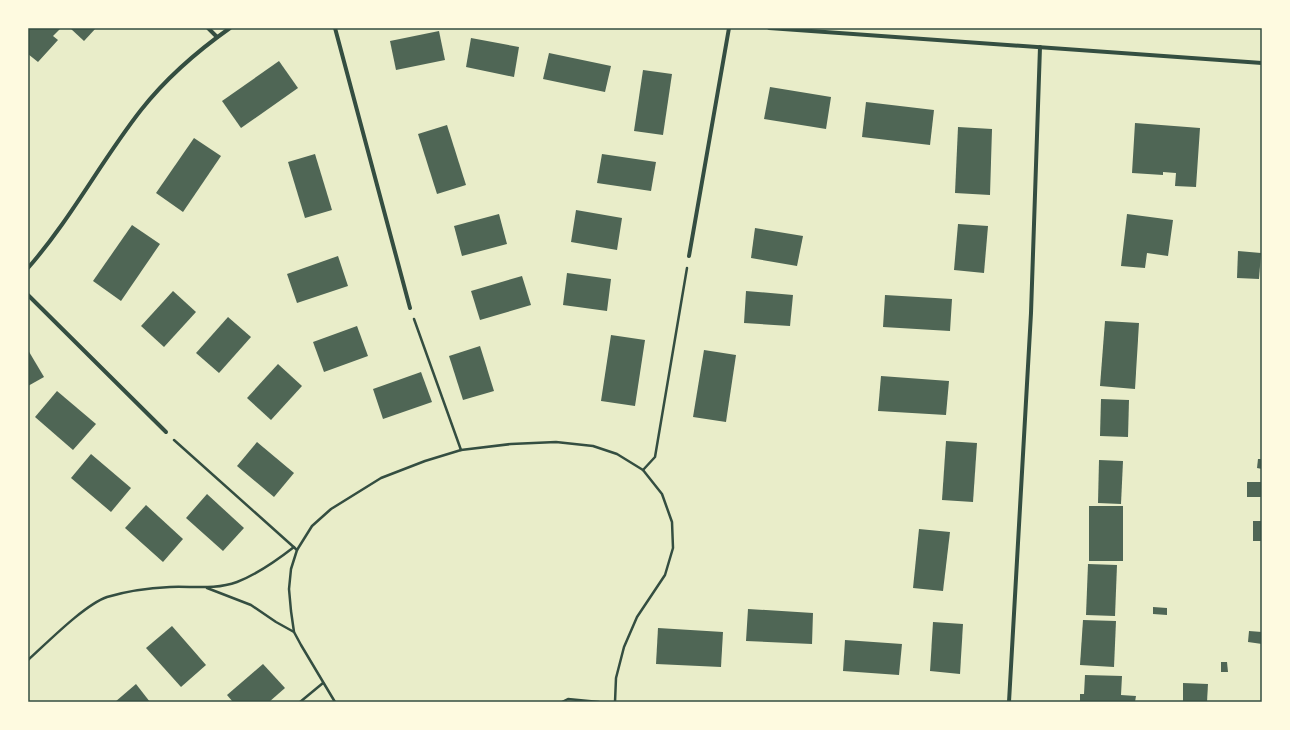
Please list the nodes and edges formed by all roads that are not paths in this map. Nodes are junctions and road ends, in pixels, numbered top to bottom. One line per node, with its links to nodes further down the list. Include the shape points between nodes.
1 (208, 28): 6 (street)
2 (230, 28): 6 (street)
3 (335, 28): 12 (street)
4 (729, 28): 9 (street)
5 (768, 28): 7 (street)
6 (217, 37): 10 (street, via 170,76 141,110)
7 (1040, 47): 8 (street); 14 (street, via 1031,313)
8 (1262, 63)
9 (689, 256)
10 (28, 268)
11 (28, 295): 13 (street)
12 (410, 308)
13 (166, 432)
14 (1009, 702)

